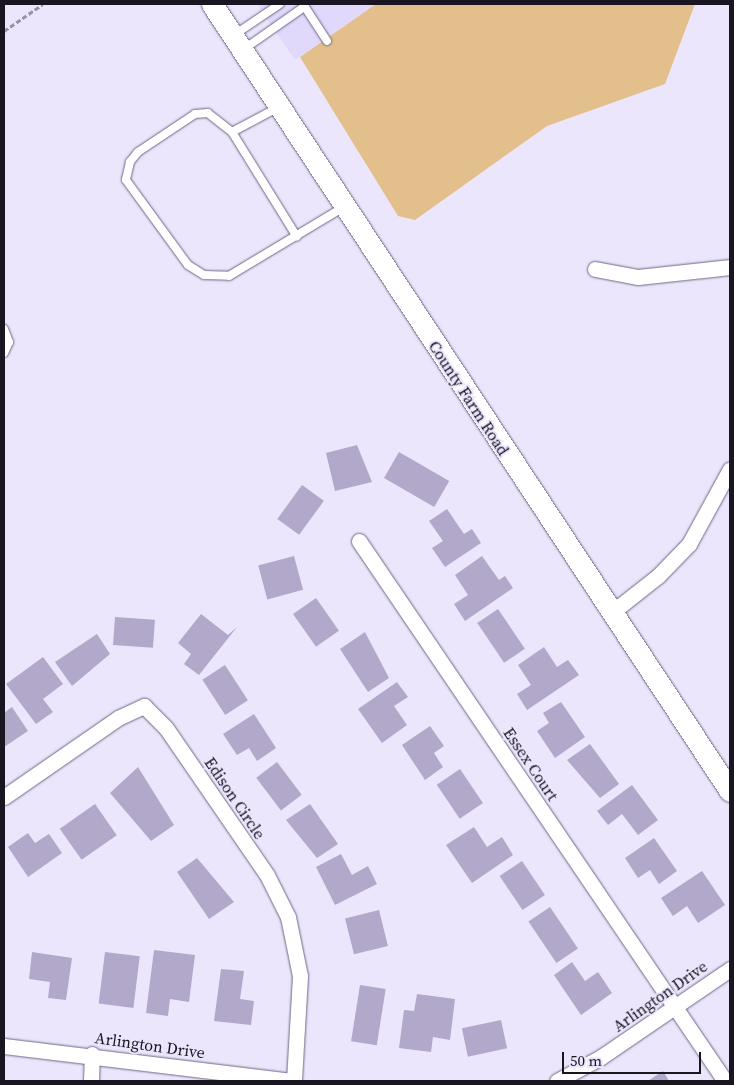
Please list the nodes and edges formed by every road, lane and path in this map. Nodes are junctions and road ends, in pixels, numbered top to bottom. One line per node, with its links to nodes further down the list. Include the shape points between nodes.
1 (43, 4): 5 (path)
2 (212, 4): 7 (main road, County Farm Road)
3 (280, 4): 7 (lane)
4 (304, 5): 6 (lane); 7 (lane)
5 (4, 31)
6 (327, 41)
7 (238, 42): 8 (main road, County Farm Road)
8 (279, 107): 9 (lane); 10 (main road, County Farm Road)
9 (232, 132): 11 (lane); 11 (lane, via 208,113 194,114 138,152 130,162 126,180 188,265 204,275 229,276)
10 (344, 207): 11 (lane); 18 (main road, County Farm Road)
11 (297, 237)
12 (730, 267): 13 (street, via 638,277)
13 (595, 269)
14 (4, 329): 15 (lane, via 9,342)
15 (4, 352)
16 (730, 469): 18 (street, via 689,544 658,576)
17 (359, 542): 22 (street, Essex Court)
18 (611, 613): 19 (main road, County Farm Road)
19 (730, 791)
20 (4, 797): 26 (street, Edison Circle, via 118,718 144,706 166,728 267,875 288,917 300,976)
21 (730, 969): 22 (street, Arlington Drive)
22 (674, 1007): 27 (street, Arlington Drive); 28 (street, Essex Court)
23 (4, 1046): 24 (street, Arlington Drive)
24 (92, 1054): 25 (street); 26 (street, Arlington Drive)
25 (91, 1081)
26 (293, 1081)
27 (557, 1081)
28 (725, 1081)

